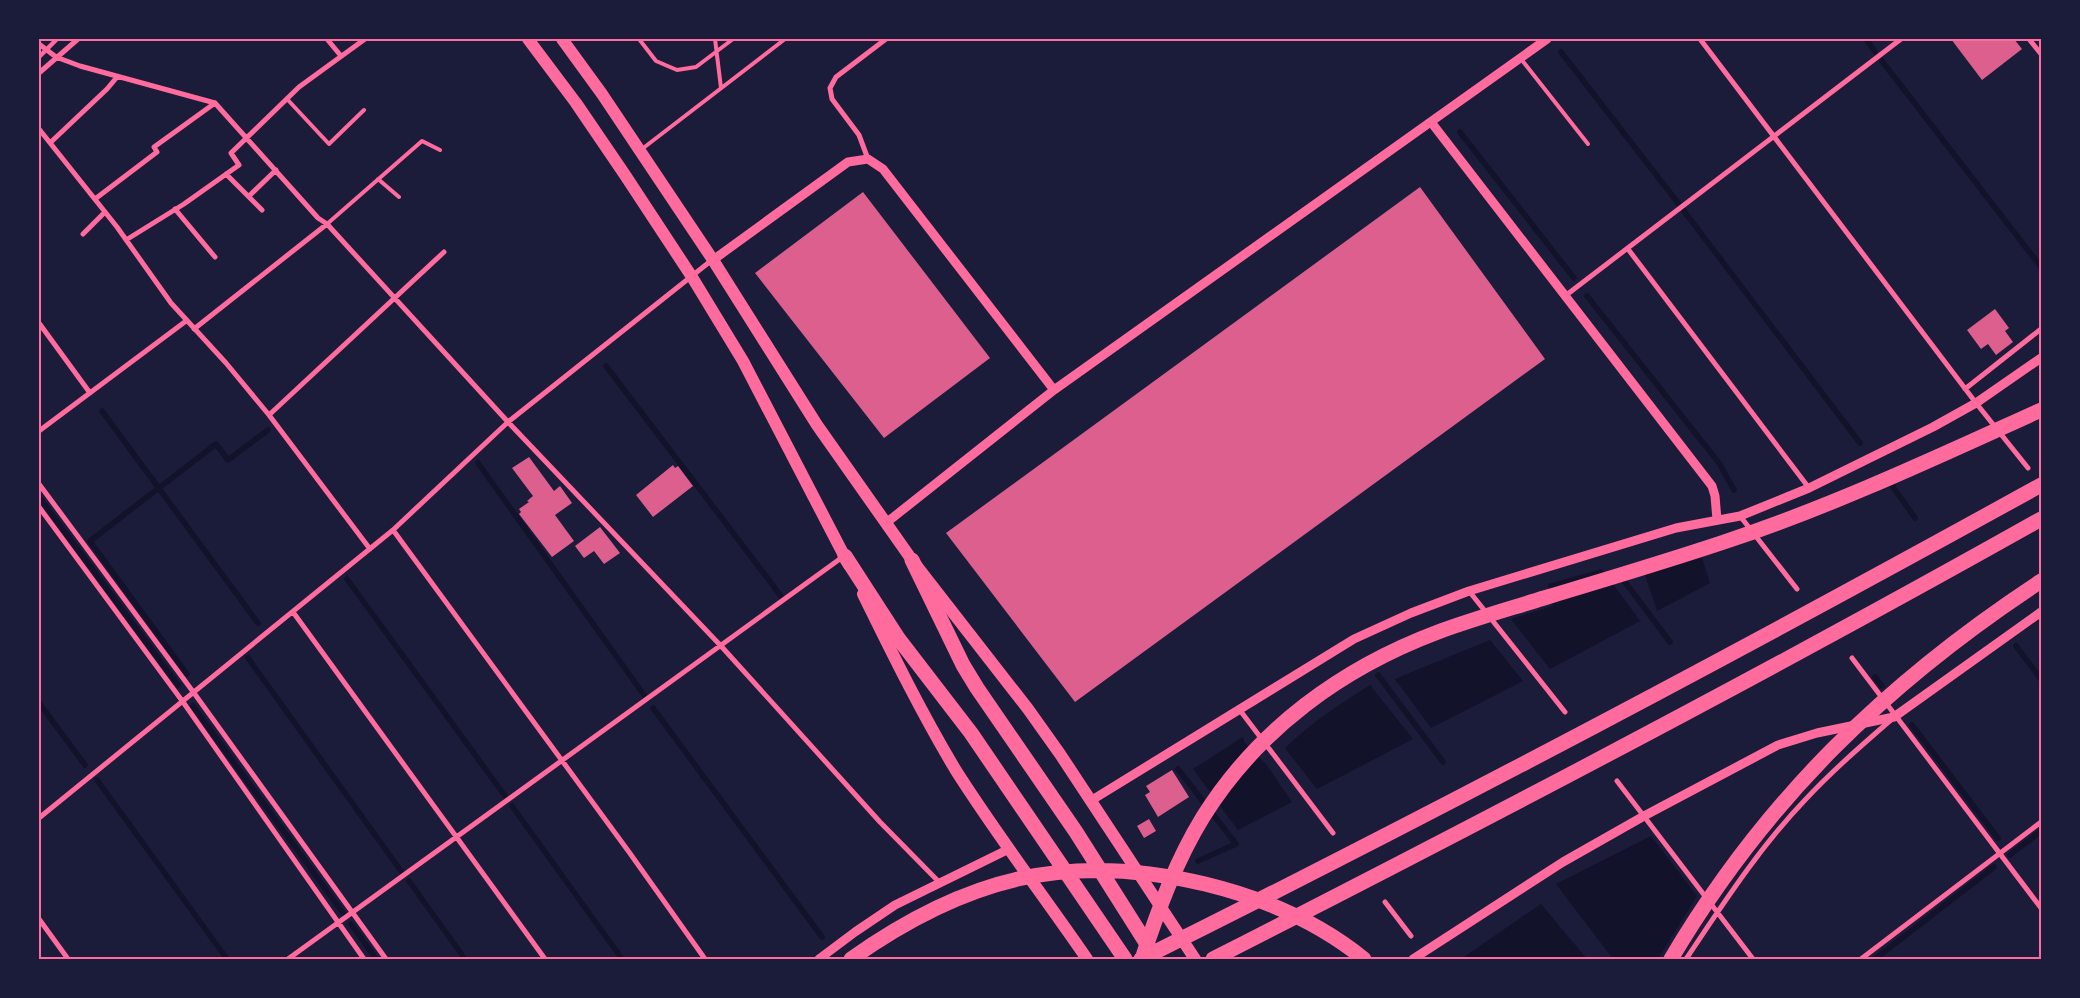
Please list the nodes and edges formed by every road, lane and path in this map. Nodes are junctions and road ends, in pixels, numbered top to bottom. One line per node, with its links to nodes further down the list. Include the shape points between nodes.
1 (57, 39): 17 (street)
2 (78, 39): 21 (street)
3 (327, 39): 19 (street)
4 (365, 39): 19 (street)
5 (528, 39): 54 (main road, via 576,103)
6 (562, 39): 36 (main road)
7 (639, 39): 9 (lane, via 656,61 677,70 696,67)
8 (715, 39): 25 (lane)
9 (733, 39)
10 (785, 39): 25 (lane)
11 (886, 39): 37 (street, via 836,77 830,88 832,99 859,134)
12 (1548, 39): 22 (street)
13 (1700, 39): 31 (street)
14 (1901, 39): 31 (street)
15 (2029, 39): 18 (street)
16 (39, 44): 17 (street)
17 (46, 50): 20 (street); 21 (street)
18 (2041, 54)
19 (341, 56): 26 (street)
20 (39, 57)
21 (56, 57): 23 (street); 24 (street)
22 (1520, 58): 29 (street); 34 (lane)
23 (39, 73)
24 (117, 77): 27 (street); 33 (street)
25 (721, 88): 36 (lane)
26 (287, 98): 28 (lane, via 330,144); 32 (street)
27 (215, 103): 32 (street); 43 (street, via 154,148 157,152)
28 (364, 110)
29 (1431, 122): 55 (street); 63 (street)
30 (39, 129): 33 (street)
31 (1774, 137): 50 (street); 62 (street)
32 (247, 139): 38 (street); 39 (street, via 231,153 239,165)
33 (51, 142): 43 (street)
34 (1588, 144)
35 (440, 150): 40 (lane, via 422,141)
36 (640, 150): 53 (main road)
37 (868, 160): 53 (street, via 848,162); 63 (street, via 883,169)
38 (276, 170): 41 (street); 47 (street)
39 (226, 174): 41 (street); 44 (street)
40 (378, 179): 42 (lane); 47 (lane)
41 (249, 196): 45 (street)
42 (399, 197)
43 (95, 199): 46 (street)
44 (175, 209): 49 (street); 52 (street)
45 (262, 210)
46 (105, 212): 48 (street); 49 (street)
47 (327, 224): 56 (street); 59 (street)
48 (83, 234)
49 (126, 240): 57 (street)
50 (1628, 248): 55 (street); 73 (street)
51 (444, 252): 56 (street)
52 (215, 257)
53 (713, 260): 54 (street); 78 (main road, via 817,424)
54 (692, 277): 68 (street); 81 (main road, via 743,361)
55 (1566, 296): 77 (street, via 1712,486)
56 (395, 299): 67 (street); 68 (street)
57 (186, 321): 59 (street); 64 (street)
58 (39, 323): 64 (street)
59 (194, 329): 67 (street)
60 (2041, 329): 62 (street)
61 (2041, 358): 65 (street)
62 (1965, 389): 65 (street)
63 (1054, 390): 78 (street)
64 (90, 394): 69 (street)
65 (1976, 403): 70 (street); 73 (street)
66 (2041, 410): 124 (highway, via 1872,486 1772,526 1437,632 1349,674 1287,718 1224,787 1169,882)
67 (269, 416): 80 (street)
68 (508, 422): 79 (street); 88 (street)
69 (39, 431)
70 (2028, 468)
71 (39, 484): 90 (street)
72 (2041, 485): 124 (highway, via 1627,710)
73 (1808, 488): 75 (street)
74 (39, 507): 91 (street)
75 (1740, 516): 77 (street); 84 (street)
76 (2041, 519): 127 (highway, via 1821,642 1444,842)
77 (1717, 520): 85 (street, via 1676,528)
78 (886, 523): 82 (main road)
79 (393, 530): 80 (street); 95 (street)
80 (370, 549): 86 (street)
81 (845, 556): 88 (street); 103 (main road, via 924,714 955,768); 123 (highway, via 898,638 971,733)
82 (912, 560): 97 (main road, via 1028,709); 125 (highway, via 977,688 1092,856)
83 (2041, 581): 131 (highway, via 1944,650 1827,754 1774,811 1744,850)
84 (1797, 589)
85 (1469, 591): 92 (street, via 1354,639); 93 (street)
86 (293, 612): 90 (street); 102 (street)
87 (2041, 612): 94 (street)
88 (721, 646): 95 (street); 105 (street)
89 (1852, 658): 94 (street)
90 (194, 693): 91 (street); 108 (street)
91 (183, 702): 99 (street); 111 (street)
92 (1239, 709): 97 (street); 101 (street)
93 (1565, 712)
94 (1894, 717): 98 (street, via 1817,733 1778,745); 104 (street); 109 (street, via 1805,800)
95 (561, 761): 102 (street); 119 (street)
96 (1617, 781): 98 (street)
97 (1092, 800): 126 (main road)
98 (1644, 816): 109 (street); 129 (street, via 1530,882)
99 (39, 818)
100 (2041, 822): 104 (street)
101 (1333, 834)
102 (457, 837): 108 (street); 118 (street)
103 (1009, 849): 105 (street); 122 (main road)
104 (1999, 854): 107 (street); 134 (street)
105 (940, 884): 120 (street, via 895,905)
106 (1385, 902): 113 (street)
107 (2041, 908)
108 (352, 912): 111 (street); 117 (street)
109 (1717, 912): 132 (street); 133 (street)
110 (39, 919): 114 (street)
111 (338, 923): 115 (street); 116 (street)
112 (1683, 927): 130 (street)
113 (1411, 936)
114 (68, 959)
115 (288, 959)
116 (364, 959)
117 (386, 959)
118 (545, 959)
119 (705, 959)
120 (819, 959)
121 (851, 959): 128 (highway, via 898,928 961,896 1023,878 1086,869 1155,873 1265,901 1329,934)
122 (1086, 959)
123 (1125, 959)
124 (1141, 959)
125 (1156, 959)
126 (1195, 959)
127 (1213, 959)
128 (1364, 959)
129 (1413, 959)
130 (1664, 959)
131 (1671, 959)
132 (1686, 959)
133 (1753, 959)
134 (1861, 959)

